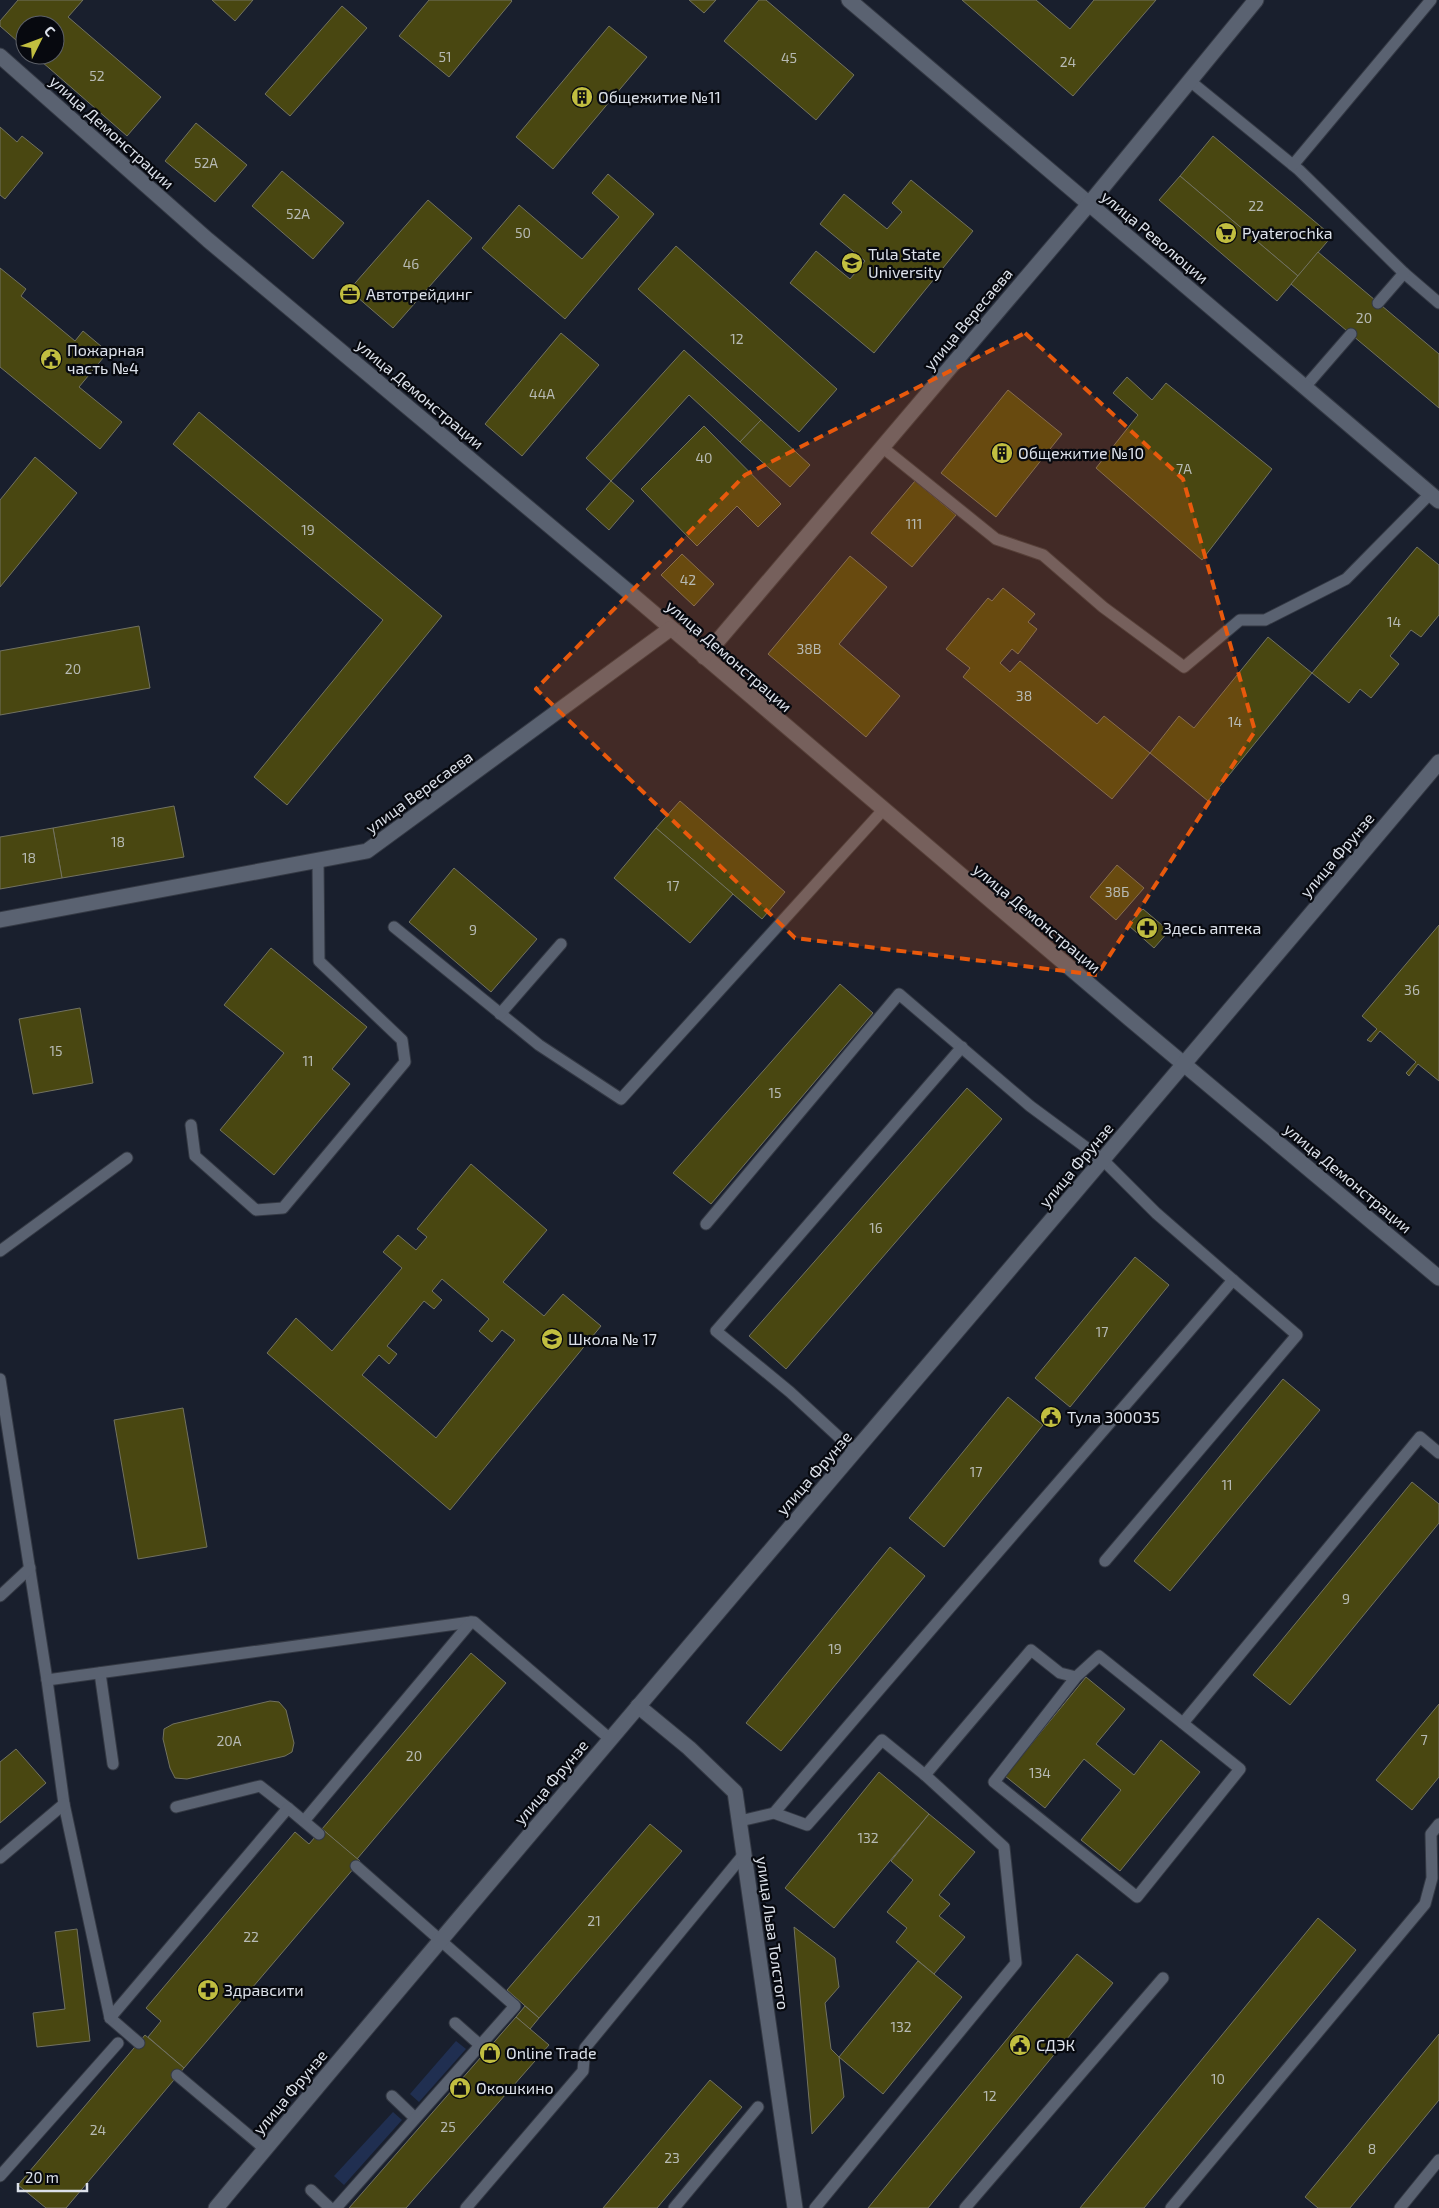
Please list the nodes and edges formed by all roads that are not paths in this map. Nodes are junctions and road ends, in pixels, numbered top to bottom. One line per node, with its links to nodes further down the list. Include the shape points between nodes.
1 (849, 0): 7 (street, улица Революции)
2 (1256, 0): 5 (street, улица Вересаева)
3 (1431, 0): 6 (lane)
4 (0, 56): 15 (street, улица Демонстрации, via 208,240)
5 (1190, 81): 6 (lane); 7 (street, улица Вересаева)
6 (1293, 165): 8 (lane)
7 (1089, 204): 12 (street, улица Революции); 13 (street, улица Вересаева)
8 (1404, 273): 9 (lane); 10 (lane)
9 (1378, 302)
10 (1439, 303)
11 (1351, 334): 12 (lane)
12 (1305, 387): 14 (street, улица Революции)
13 (882, 447): 14 (lane, via 996,539 1043,555 1103,607 1184,667 1240,620 1266,620 1346,579); 16 (street, улица Вересаева)
14 (1435, 497)
15 (670, 629): 16 (street, улица Демонстрации); 19 (street, улица Вересаева, via 367,851)
16 (704, 657): 18 (street, улица Демонстрации)
17 (1439, 762): 25 (street, улица Фрунзе)
18 (883, 810): 23 (lane, via 621,1099 539,1045); 25 (street, улица Демонстрации)
19 (318, 860): 20 (street, улица Вересаева); 26 (lane, via 319,961 402,1040 405,1062 283,1208 256,1210 195,1156)
20 (0, 920)
21 (394, 927): 23 (lane)
22 (561, 944): 23 (lane)
23 (500, 1014)
24 (962, 1048): 28 (lane, via 1030,1106); 29 (lane, via 899,994); 34 (lane, via 716,1331 790,1392)
25 (1184, 1064): 28 (street, улица Фрунзе); 31 (street, улица Демонстрации)
26 (191, 1125)
27 (127, 1158): 30 (lane)
28 (1103, 1160): 32 (lane, via 1156,1213); 34 (street, улица Фрунзе)
29 (706, 1224)
30 (0, 1252)
31 (1439, 1278)
32 (1234, 1280): 36 (lane, via 1297,1335); 51 (lane, via 981,1575 925,1634)
33 (0, 1379): 37 (lane)
34 (855, 1452): 43 (street, улица Фрунзе)
35 (1439, 1453): 44 (lane, via 1420,1437)
36 (1105, 1561)
37 (30, 1568): 38 (lane); 42 (lane)
38 (0, 1596)
39 (472, 1622): 40 (lane); 45 (lane); 52 (lane)
40 (100, 1673): 42 (lane); 46 (lane)
41 (1076, 1677): 44 (lane, via 1099,1656); 44 (lane, via 994,1782 1137,1897 1240,1769); 47 (lane, via 1060,1673 1031,1650)
42 (47, 1680): 48 (lane)
43 (638, 1706): 45 (street, улица Фрунзе); 53 (street, улица Льва Толстого, via 735,1792)
44 (1182, 1723)
45 (610, 1739): 59 (street, улица Фрунзе)
46 (113, 1764)
47 (925, 1775): 51 (lane, via 882,1740 808,1825); 80 (lane, via 1004,1847 1016,1963)
48 (64, 1804): 57 (lane); 61 (lane)
49 (176, 1807): 50 (lane, via 260,1786)
50 (288, 1808): 52 (lane); 61 (lane)
51 (774, 1813): 53 (lane)
52 (304, 1821): 55 (lane)
53 (740, 1821): 56 (street, улица Льва Толстого)
54 (1439, 1824): 82 (lane, via 1431,1834 1432,1878 1425,1904)
55 (319, 1834)
56 (744, 1854): 77 (lane, via 585,2048 583,2071); 79 (street, улица Льва Толстого)
57 (0, 1858)
58 (356, 1866): 59 (lane)
59 (441, 1940): 65 (lane, via 515,2006); 70 (street, улица Фрунзе)
60 (1163, 1978): 81 (lane)
61 (110, 2018): 64 (lane)
62 (455, 2023): 65 (lane)
63 (118, 2043): 72 (lane)
64 (139, 2043)
65 (480, 2045): 69 (lane)
66 (178, 2075): 70 (lane)
67 (392, 2096): 69 (lane)
68 (758, 2107): 78 (lane)
69 (415, 2118): 76 (lane)
70 (265, 2150): 74 (street, улица Фрунзе)
71 (1439, 2160): 83 (lane)
72 (0, 2176)
73 (310, 2190): 75 (lane)
74 (216, 2208)
75 (330, 2208)
76 (336, 2208)
77 (466, 2208)
78 (674, 2208)
79 (795, 2208)
80 (815, 2208)
81 (965, 2208)
82 (1172, 2208)
83 (1400, 2208)

